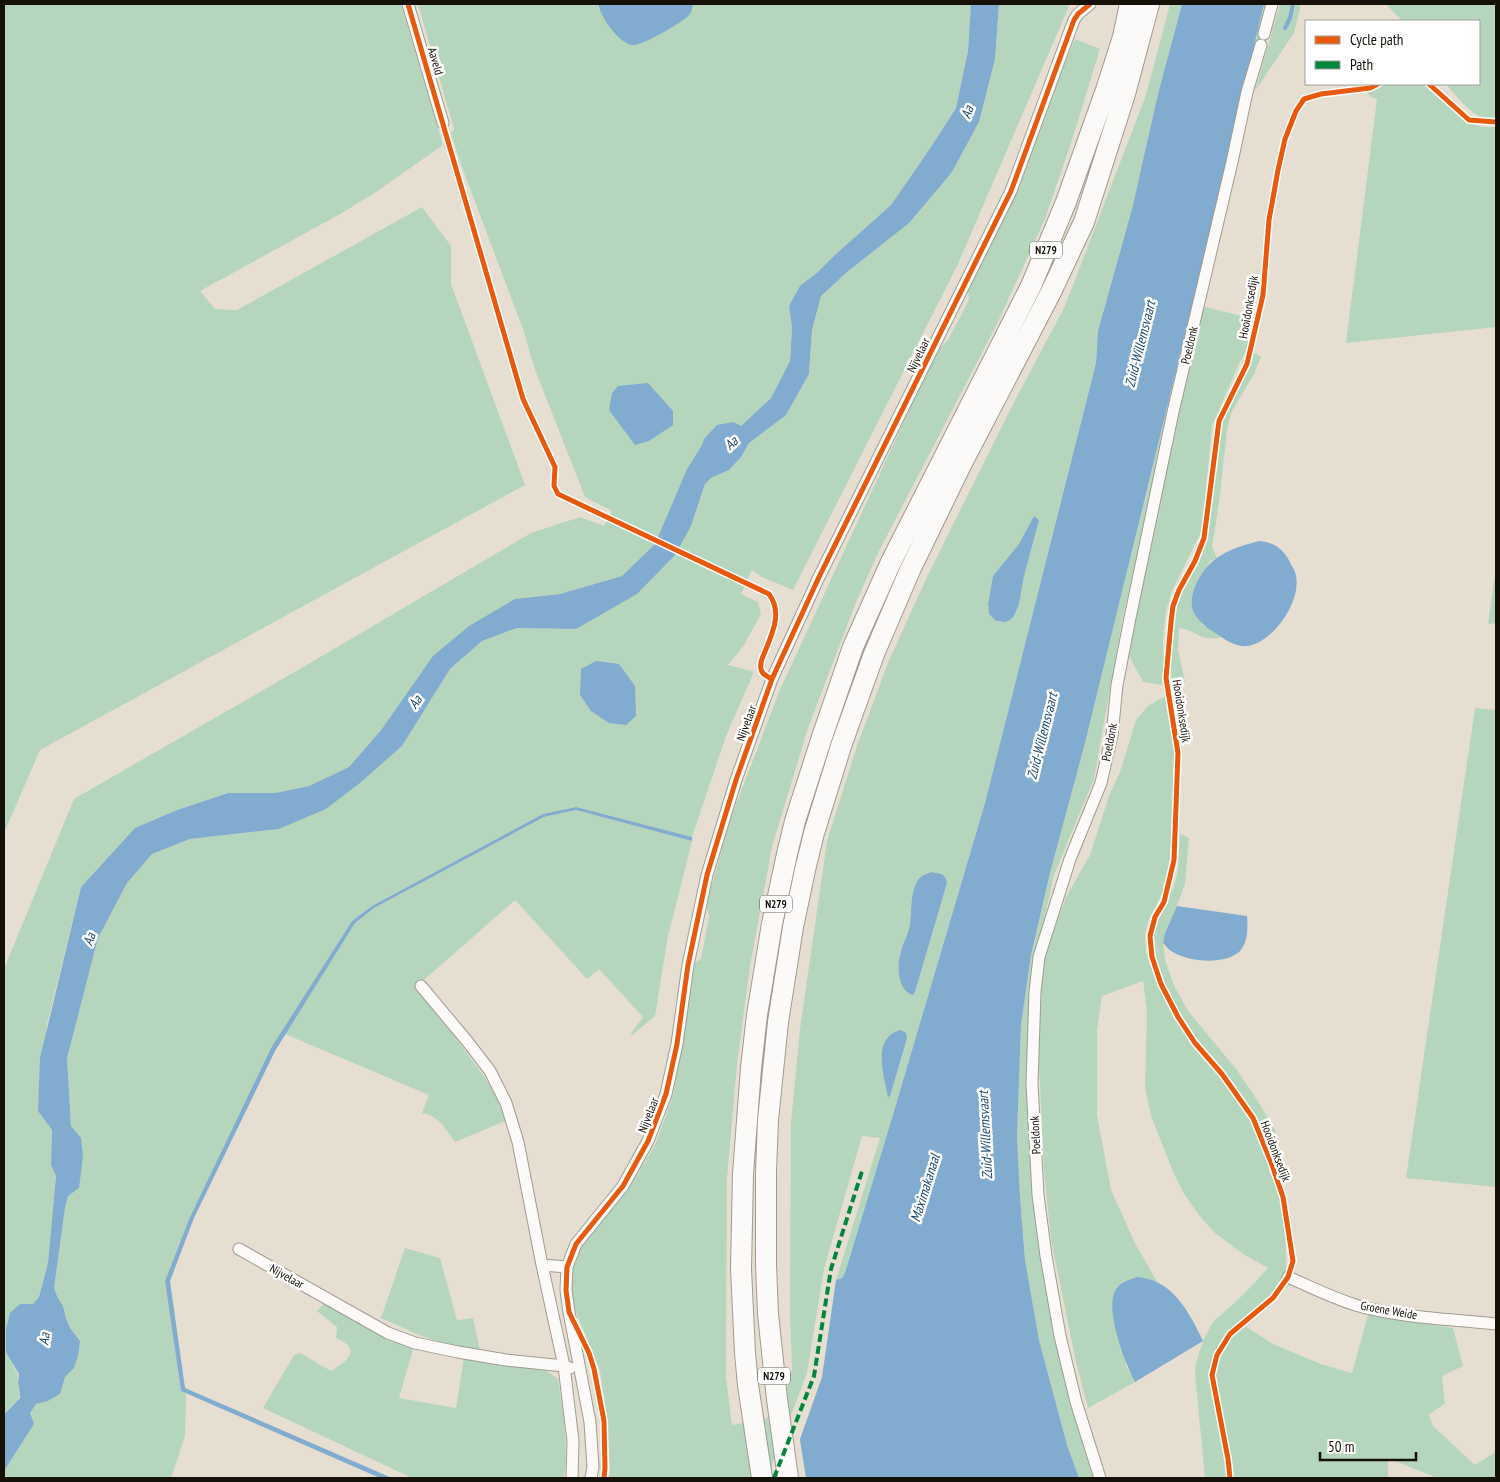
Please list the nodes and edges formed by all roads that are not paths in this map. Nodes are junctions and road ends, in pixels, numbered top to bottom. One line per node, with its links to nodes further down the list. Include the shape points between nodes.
1 (408, 4): 6 (street, Aaveld)
2 (1090, 4): 10 (street, Nijvelaar, via 1074,20 1011,191 819,577 772,679 736,780 708,875 688,965 666,1094 648,1141 623,1186 576,1244)
3 (1130, 4): 17 (highway, N279, via 1106,90 1066,202 1031,286 891,562 853,647 795,821 764,967 749,1087 742,1212 748,1385)
4 (1149, 4): 18 (highway, N279, via 1125,94 1084,222 910,570 874,654 814,833 787,959 768,1120 768,1314)
5 (1272, 4): 19 (street, Poeldonk, via 1247,92 1173,412 1117,685 1112,735 1100,783 1064,877 1039,956 1032,1084 1038,1195 1060,1336)
6 (443, 123)
7 (421, 986): 9 (street, via 490,1071 506,1103 518,1142)
8 (239, 1249): 13 (street, Nijvelaar, via 388,1333 415,1343 497,1359)
9 (542, 1265): 10 (street); 13 (street)
10 (567, 1267): 14 (street, Nijvelaar, via 566,1290)
11 (1288, 1277): 12 (street, Groene Weide, via 1339,1299 1376,1310)
12 (1496, 1324)
13 (564, 1366): 14 (street, Nijvelaar); 15 (street, via 573,1441)
14 (581, 1372): 16 (street, Nijvelaar, via 590,1422)
15 (572, 1478)
16 (591, 1478)
17 (762, 1478)
18 (788, 1478)
19 (1100, 1478)

